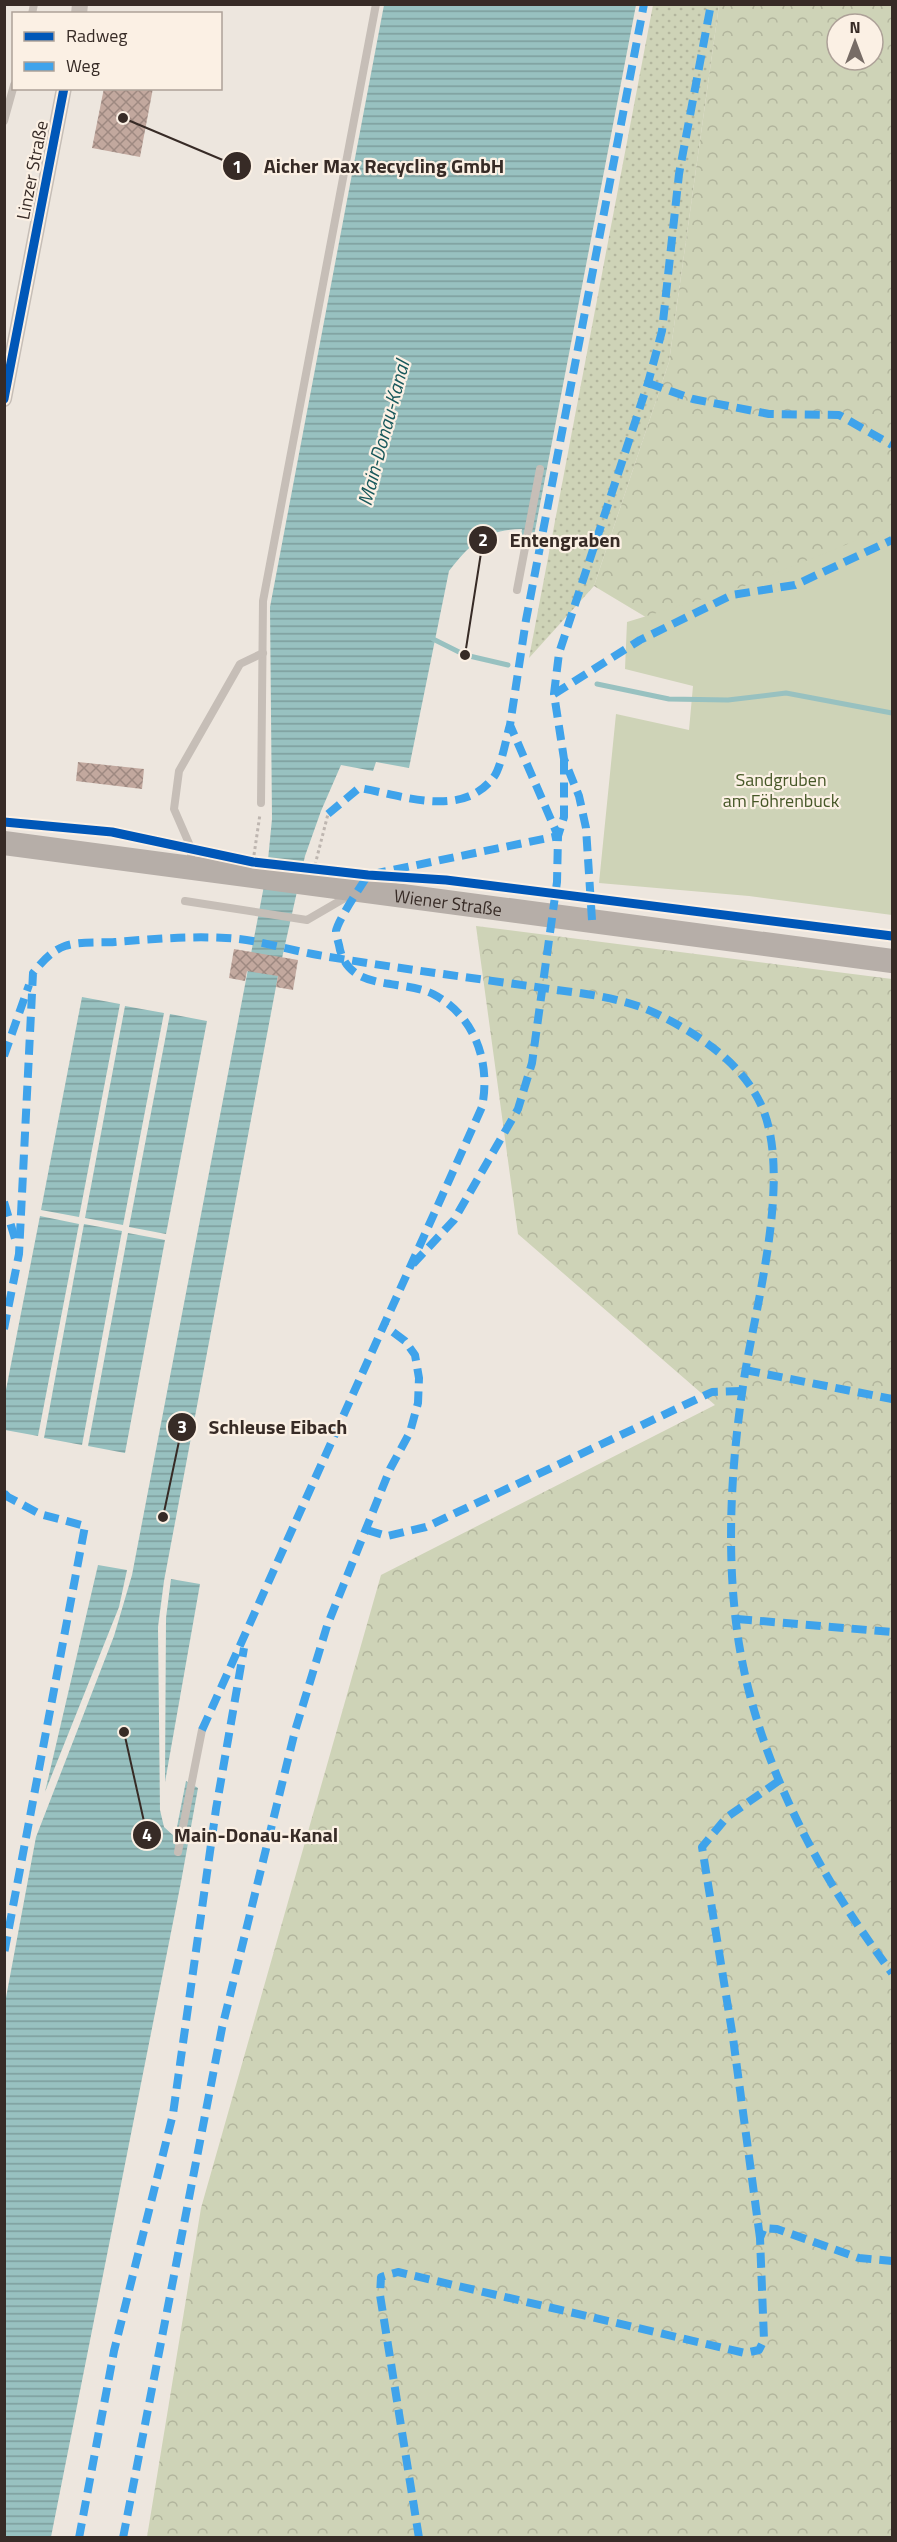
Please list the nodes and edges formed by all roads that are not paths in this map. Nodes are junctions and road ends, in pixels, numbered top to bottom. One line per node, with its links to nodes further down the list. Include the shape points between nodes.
1 (376, 4): 8 (lane, via 263,601)
2 (13, 90): 4 (lane)
3 (64, 90): 5 (street, Linzer Straße)
4 (4, 121)
5 (4, 399)
6 (540, 469): 7 (lane)
7 (517, 590)
8 (263, 653): 9 (lane); 11 (lane, via 240,664 179,771 174,809 191,849)
9 (261, 803)
10 (4, 843): 11 (main road, Wiener Straße)
11 (190, 868): 12 (main road, Wiener Straße, via 252,869 314,877)
12 (358, 890): 13 (lane, via 307,920); 14 (main road, Wiener Straße)
13 (185, 901)
14 (892, 961)
15 (202, 1730): 16 (lane)
16 (178, 1852)

